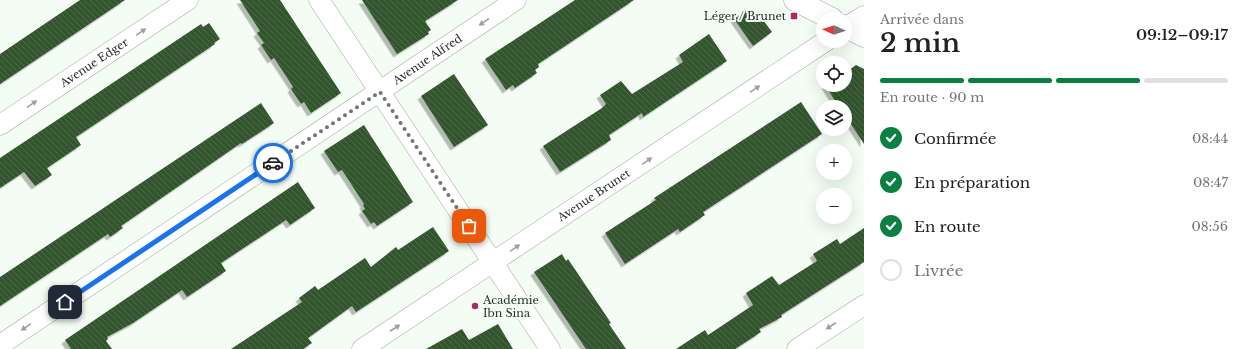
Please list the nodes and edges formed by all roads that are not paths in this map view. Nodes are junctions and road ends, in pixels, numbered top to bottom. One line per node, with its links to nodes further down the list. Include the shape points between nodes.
1 (188, 0): 8 (street, Avenue Edger, one-way to 1)
2 (319, 0): 7 (street)
3 (516, 0): 7 (street, Avenue Alfred, one-way to 7)
4 (795, 0): 5 (main road)
5 (821, 12)
6 (816, 48): 9 (street, Avenue Brunet, one-way to 6)
7 (380, 92): 9 (street); 11 (street, Avenue Alfred, one-way to 11)
8 (0, 125)
9 (494, 263): 12 (street, Avenue Brunet, one-way to 9); 13 (street)
10 (864, 305): 14 (street, one-way to 14)
11 (0, 345)
12 (362, 349)
13 (550, 349)
14 (797, 349)

